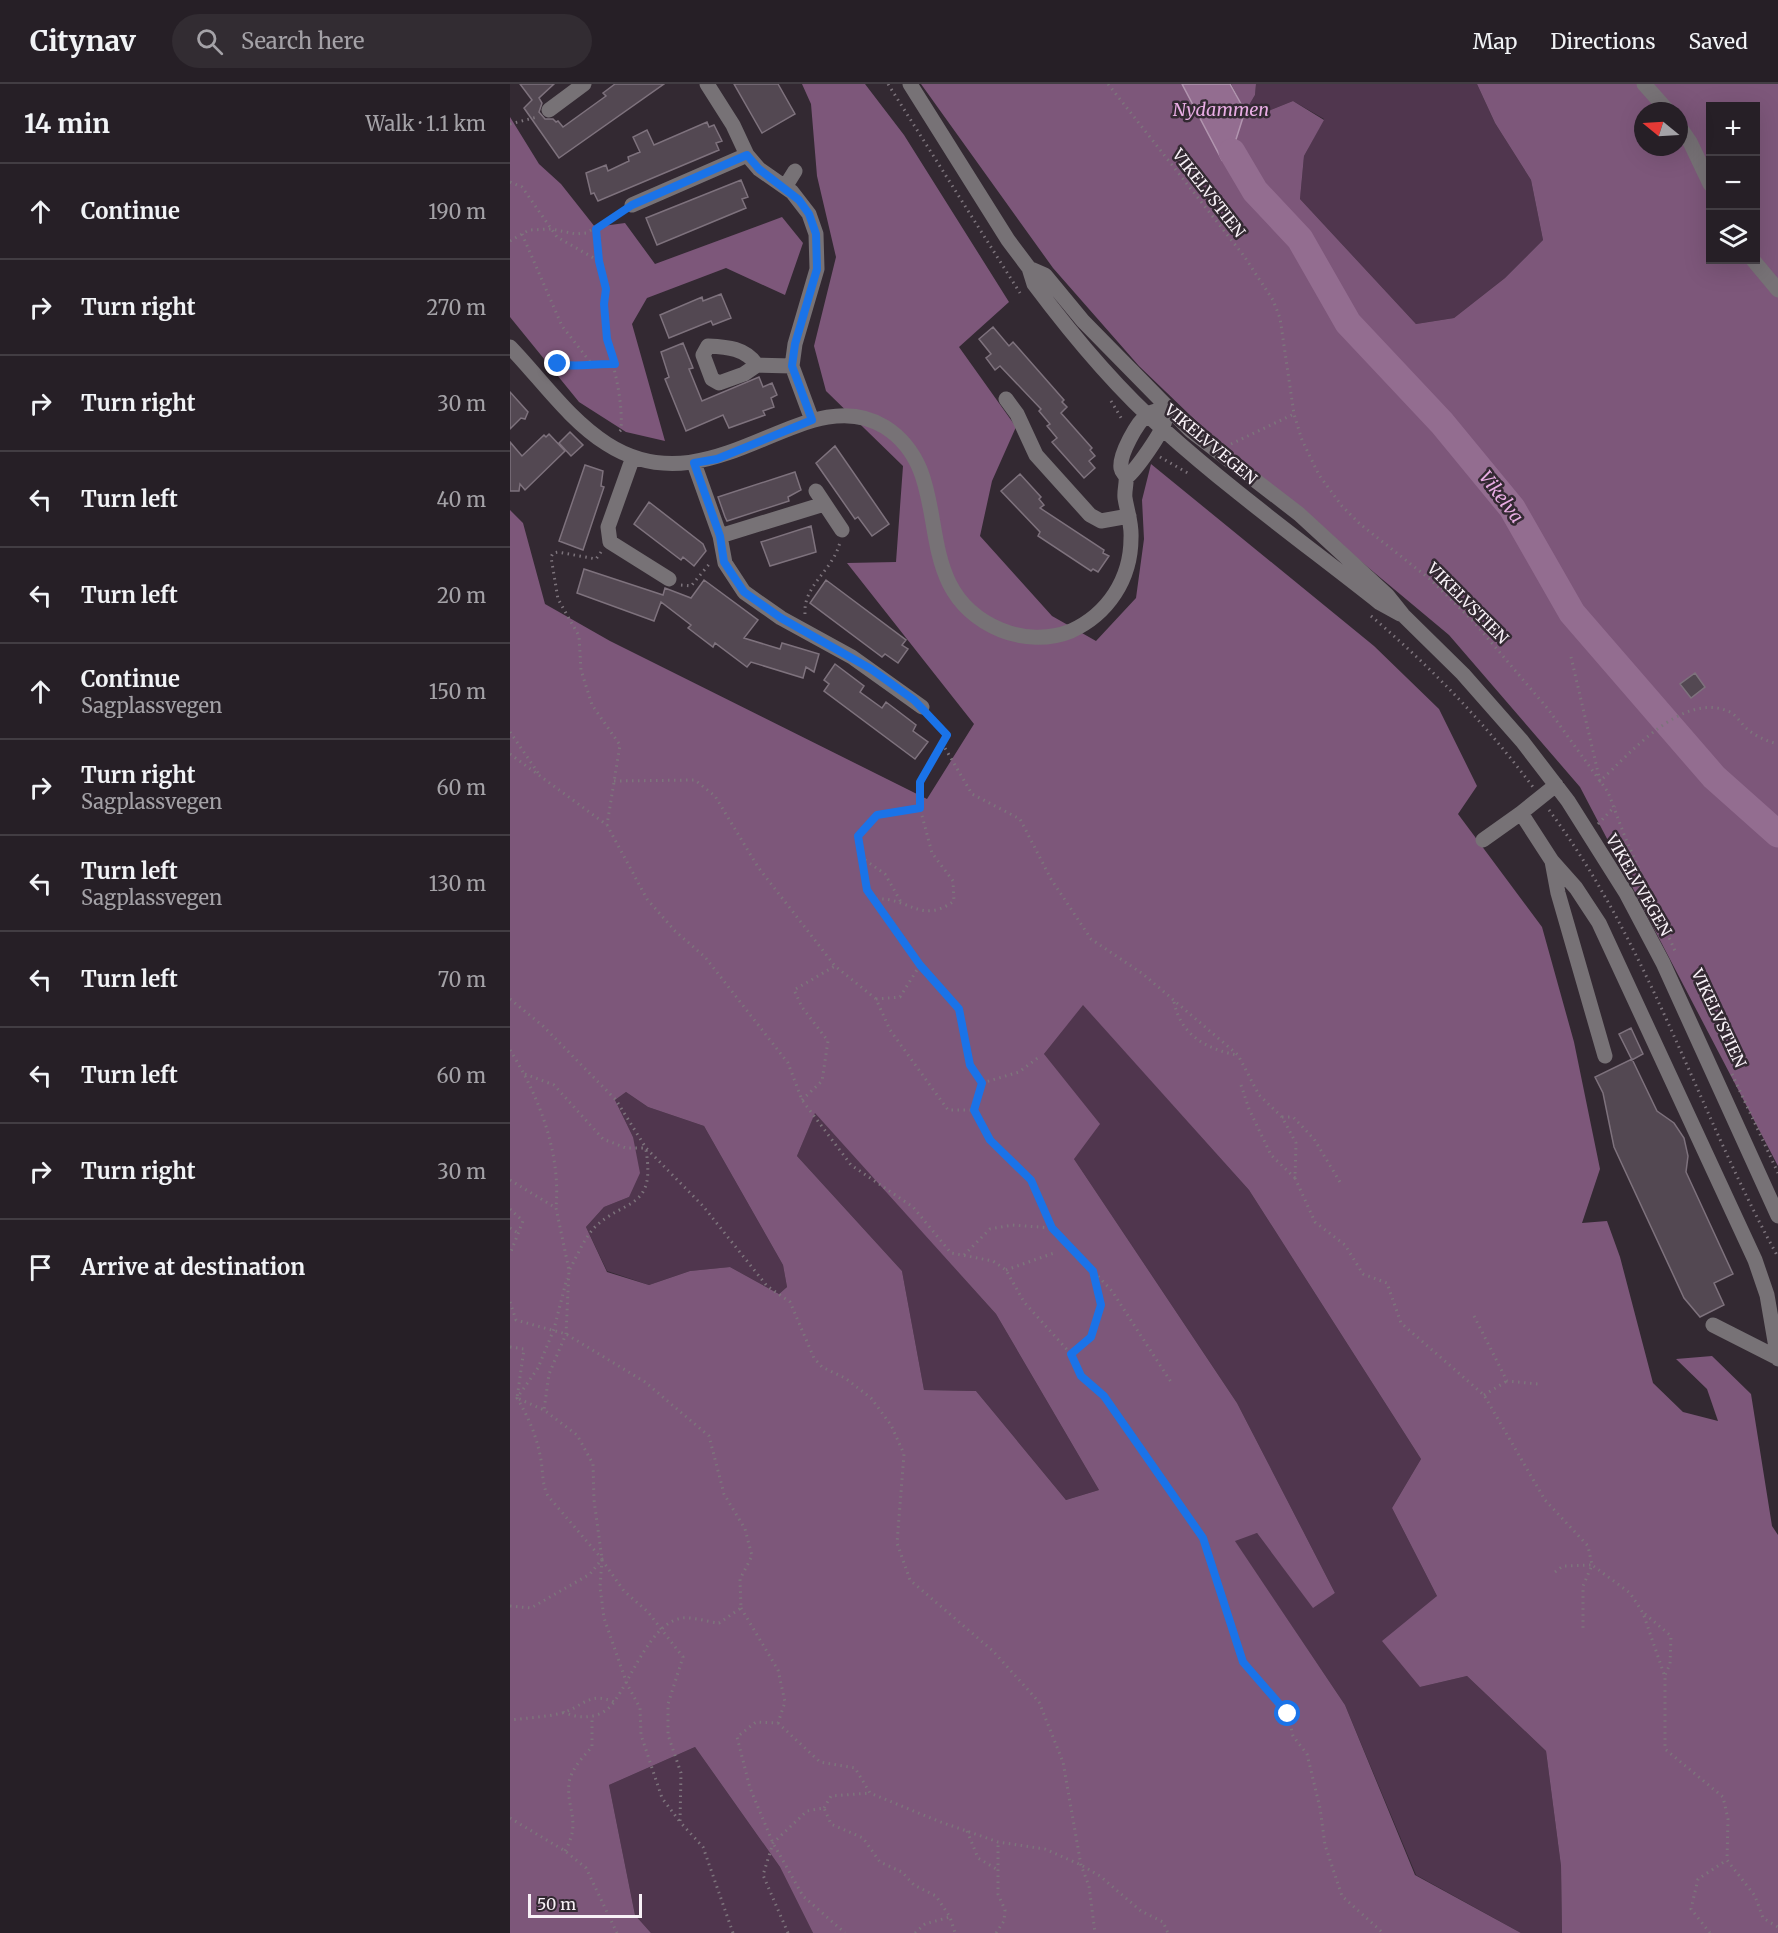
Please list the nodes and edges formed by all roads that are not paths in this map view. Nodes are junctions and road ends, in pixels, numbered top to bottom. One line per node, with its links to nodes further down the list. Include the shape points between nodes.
1 (584, 84): 6 (street)
2 (707, 84): 8 (street)
3 (910, 84): 14 (street, VIKELVVEGEN, via 1002,232)
4 (1644, 84): 5 (street)
5 (1660, 102)
6 (549, 110)
7 (1688, 139): 10 (street)
8 (747, 155): 11 (street); 12 (street)
9 (795, 171): 11 (street)
10 (1706, 176)
11 (784, 187): 18 (street, via 814,224 818,257)
12 (632, 205)
13 (1756, 264): 15 (street)
14 (1029, 268): 20 (street, VIKELVVEGEN, via 1045,276); 21 (street, VIKELVVEGEN, via 1034,284 1059,318)
15 (1778, 290)
16 (510, 347): 24 (street, via 591,432)
17 (758, 365): 18 (street)
18 (792, 366): 22 (street)
19 (1006, 399): 27 (street, via 1036,455 1090,514 1101,521)
20 (1167, 408): 21 (street); 23 (street); 31 (street, VIKELVVEGEN, via 1213,450 1329,540 1387,595)
21 (1147, 414): 23 (street, VIKELVVEGEN); 26 (street, via 1124,450 1121,469)
22 (812, 420): 25 (street, via 717,459); 27 (street, via 860,417 884,427 902,441 914,454 924,476 934,538 946,579 978,617 1009,633 1058,635 1086,623 1106,606 1126,572 1131,537)
23 (1163, 430): 26 (street); 31 (street, VIKELVVEGEN, via 1380,603)
24 (633, 458): 25 (street, via 663,464); 30 (street, via 608,527 610,542)
25 (694, 463): 29 (street)
26 (1126, 478): 27 (street)
27 (1129, 516)
28 (842, 530): 29 (street, via 820,497)
29 (721, 542): 32 (street, via 729,572 744,592 781,618 852,657)
30 (669, 579)
31 (1402, 615): 33 (street, VIKELVVEGEN, via 1496,710)
32 (922, 707)
33 (1556, 785): 34 (street); 38 (street, VIKELVVEGEN, via 1626,893 1663,963)
34 (1521, 813): 35 (street); 36 (street)
35 (1483, 840)
36 (1552, 861): 37 (street); 40 (street, via 1599,923 1755,1260 1767,1295)
37 (1605, 1056)
38 (1778, 1216)
39 (1713, 1325): 40 (street)
40 (1778, 1358)

